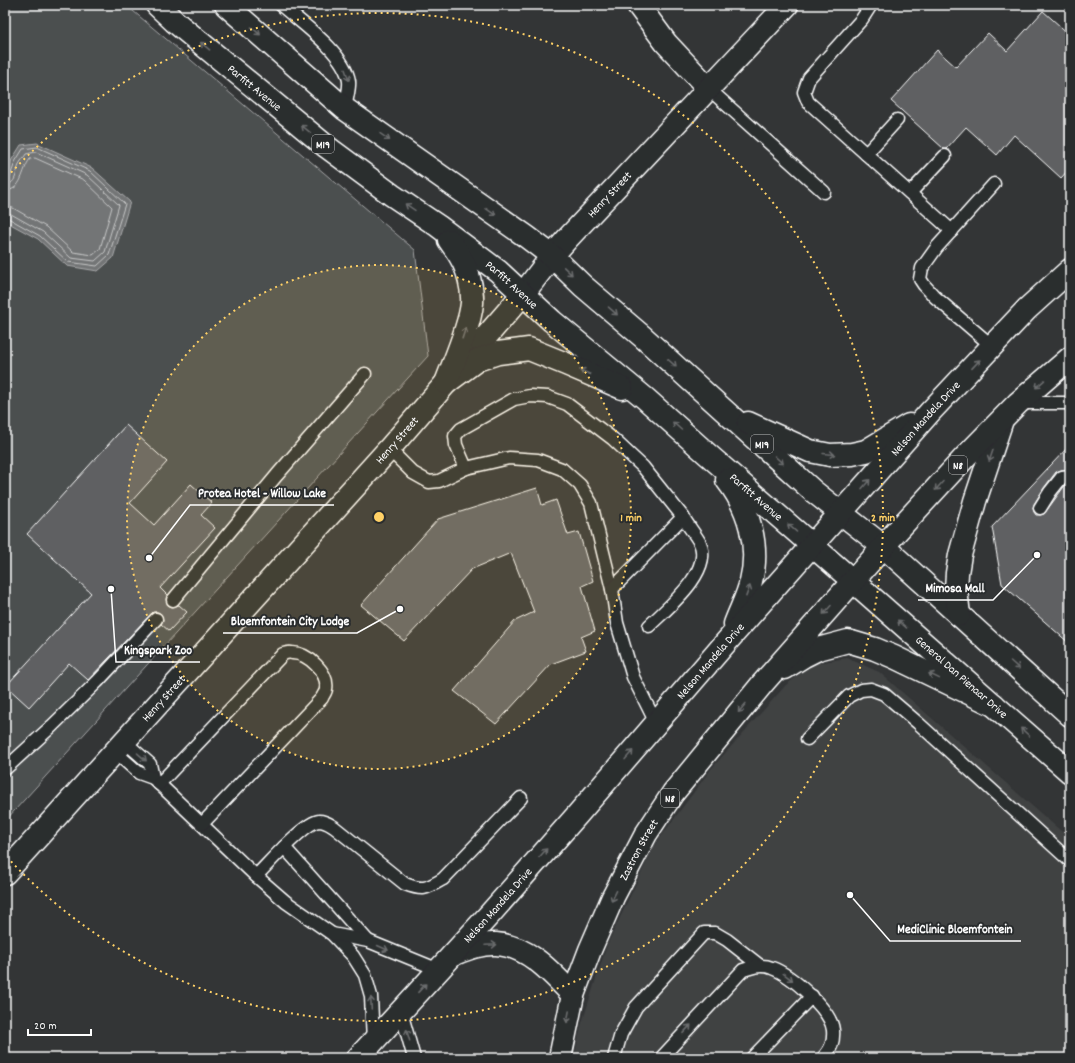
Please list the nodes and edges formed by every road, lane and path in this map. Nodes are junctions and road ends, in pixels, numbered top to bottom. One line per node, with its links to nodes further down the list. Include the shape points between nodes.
1 (157, 5): 7 (main road, Parfitt Avenue / M19)
2 (226, 5): 9 (main road, M19, one-way to 9)
3 (280, 5): 9 (lane, one-way to 9, via 329,47 344,68 349,82)
4 (638, 5): 8 (main road, via 666,43)
5 (787, 5): 8 (main road, Henry Street)
6 (871, 5): 11 (lane, via 862,19 809,78 804,92 808,102)
7 (169, 13): 16 (main road, Parfitt Avenue / M19, one-way to 7, via 327,147)
8 (709, 89): 14 (lane); 18 (main road, Henry Street)
9 (345, 109): 18 (main road, M19, one-way to 18)
10 (897, 120): 11 (lane)
11 (866, 154): 15 (lane)
12 (945, 156): 15 (lane)
13 (994, 184): 17 (lane)
14 (824, 192)
15 (910, 194): 17 (lane)
16 (438, 226): 20 (main road, Parfitt Avenue / M19, via 498,271); 24 (main road, one-way to 16, via 472,302 469,279 461,258)
17 (952, 231): 21 (lane, via 922,268 920,279 935,297)
18 (552, 256): 20 (main road, Henry Street); 29 (main road, M19, one-way to 29)
19 (1070, 270): 21 (main road, Nelson Mandela Drive, via 1027,309)
20 (523, 294): 24 (main road, Henry Street); 25 (main road, Parfitt Avenue / M19)
21 (992, 346): 28 (main road, Nelson Mandela Drive, one-way to 21)
22 (1070, 358): 26 (main road, N8, one-way to 26)
23 (365, 374): 42 (lane)
24 (446, 383): 25 (main road, one-way to 24, via 529,349 498,353 477,360); 31 (main road, Henry Street)
25 (646, 399): 32 (main road, Parfitt Avenue / M19, one-way to 25)
26 (1018, 403): 27 (lane); 30 (main road, N8)
27 (1070, 403)
28 (930, 412): 29 (main road, one-way to 28, via 810,451 830,455 866,451); 36 (main road, Nelson Mandela Drive, one-way to 28)
29 (728, 414): 36 (main road, M19, one-way to 36)
30 (1003, 418): 39 (main road, N8, one-way to 39); 43 (main road, one-way to 43, via 960,555 956,590)
31 (389, 449): 33 (lane, via 413,473 429,482 439,481); 54 (main road, Henry Street)
32 (706, 452): 38 (main road, Parfitt Avenue / M19, one-way to 32); 46 (main road, one-way to 32, via 751,581 754,557 752,532 745,510 734,489)
33 (466, 468): 37 (lane, via 456,445 455,436 461,429 514,399 548,396 567,404 613,439 643,467); 41 (lane, via 509,458 538,460 562,469 580,485 591,504)
34 (1070, 476): 35 (lane, via 1062,477)
35 (1040, 508)
36 (840, 513): 38 (main road, Nelson Mandela Drive); 39 (main road, M19)
37 (683, 517): 41 (lane); 45 (lane, via 700,545 702,563 692,582)
38 (812, 545): 40 (main road, Parfitt Avenue / M19); 46 (main road, Nelson Mandela Drive)
39 (884, 547): 40 (main road, N8); 43 (main road)
40 (853, 581): 47 (main road, Zastron Street / N8, one-way to 47); 49 (main road, General Dan Pienaar Drive, one-way to 40)
41 (612, 590): 51 (lane, via 617,623 633,676)
42 (173, 600)
43 (959, 614): 48 (main road, one-way to 48)
44 (156, 619): 55 (lane, via 97,682)
45 (649, 626)
46 (728, 640): 51 (main road, Nelson Mandela Drive)
47 (763, 683): 49 (main road, one-way to 47, via 894,657 848,641 818,649); 69 (main road, Zastron Street / N8, one-way to 69, via 673,794 646,834 613,897)
48 (1046, 693): 50 (main road); 52 (main road)
49 (994, 705): 56 (main road, General Dan Pienaar Drive, one-way to 49)
50 (1070, 715)
51 (656, 723): 66 (main road, Nelson Mandela Drive, one-way to 51)
52 (1070, 724)
53 (807, 739): 61 (lane, via 849,696 861,690 871,689 884,694)
54 (119, 746): 57 (lane, via 150,764); 62 (main road, Henry Street)
55 (5, 769)
56 (1070, 772)
57 (156, 781): 59 (lane); 59 (lane, via 283,654 293,652 306,657 317,666 324,675 326,684 322,698)
58 (521, 798): 60 (lane, via 443,879 428,888 417,889 405,884 334,827 319,821 310,824)
59 (202, 824): 63 (lane)
60 (284, 847): 63 (lane); 65 (lane)
61 (1068, 855)
62 (5, 873)
63 (256, 876): 64 (lane, via 286,902)
64 (332, 934): 65 (lane); 72 (lane, one-way to 64, via 371,996 365,975 353,956)
65 (368, 941): 68 (lane, one-way to 68)
66 (454, 954): 68 (main road, Nelson Mandela Drive); 69 (main road, one-way to 69, via 496,944 514,948 534,958)
67 (758, 965): 70 (lane, one-way to 70, via 785,974); 76 (lane, via 728,940 715,933 704,933 636,1007 621,1034); 77 (lane, one-way to 67, via 742,970)
68 (439, 970): 71 (main road, Nelson Mandela Drive, one-way to 68)
69 (572, 995): 75 (main road, Zastron Street / N8, one-way to 75)
70 (812, 996): 78 (lane); 79 (lane, via 833,1029 831,1048)
71 (401, 1012): 72 (main road, Nelson Mandela Drive); 74 (lane, one-way to 71)
72 (373, 1042): 73 (main road, Nelson Mandela Drive)
73 (358, 1058)
74 (414, 1058)
75 (560, 1058)
76 (614, 1058)
77 (661, 1058)
78 (752, 1058)
79 (823, 1058)

